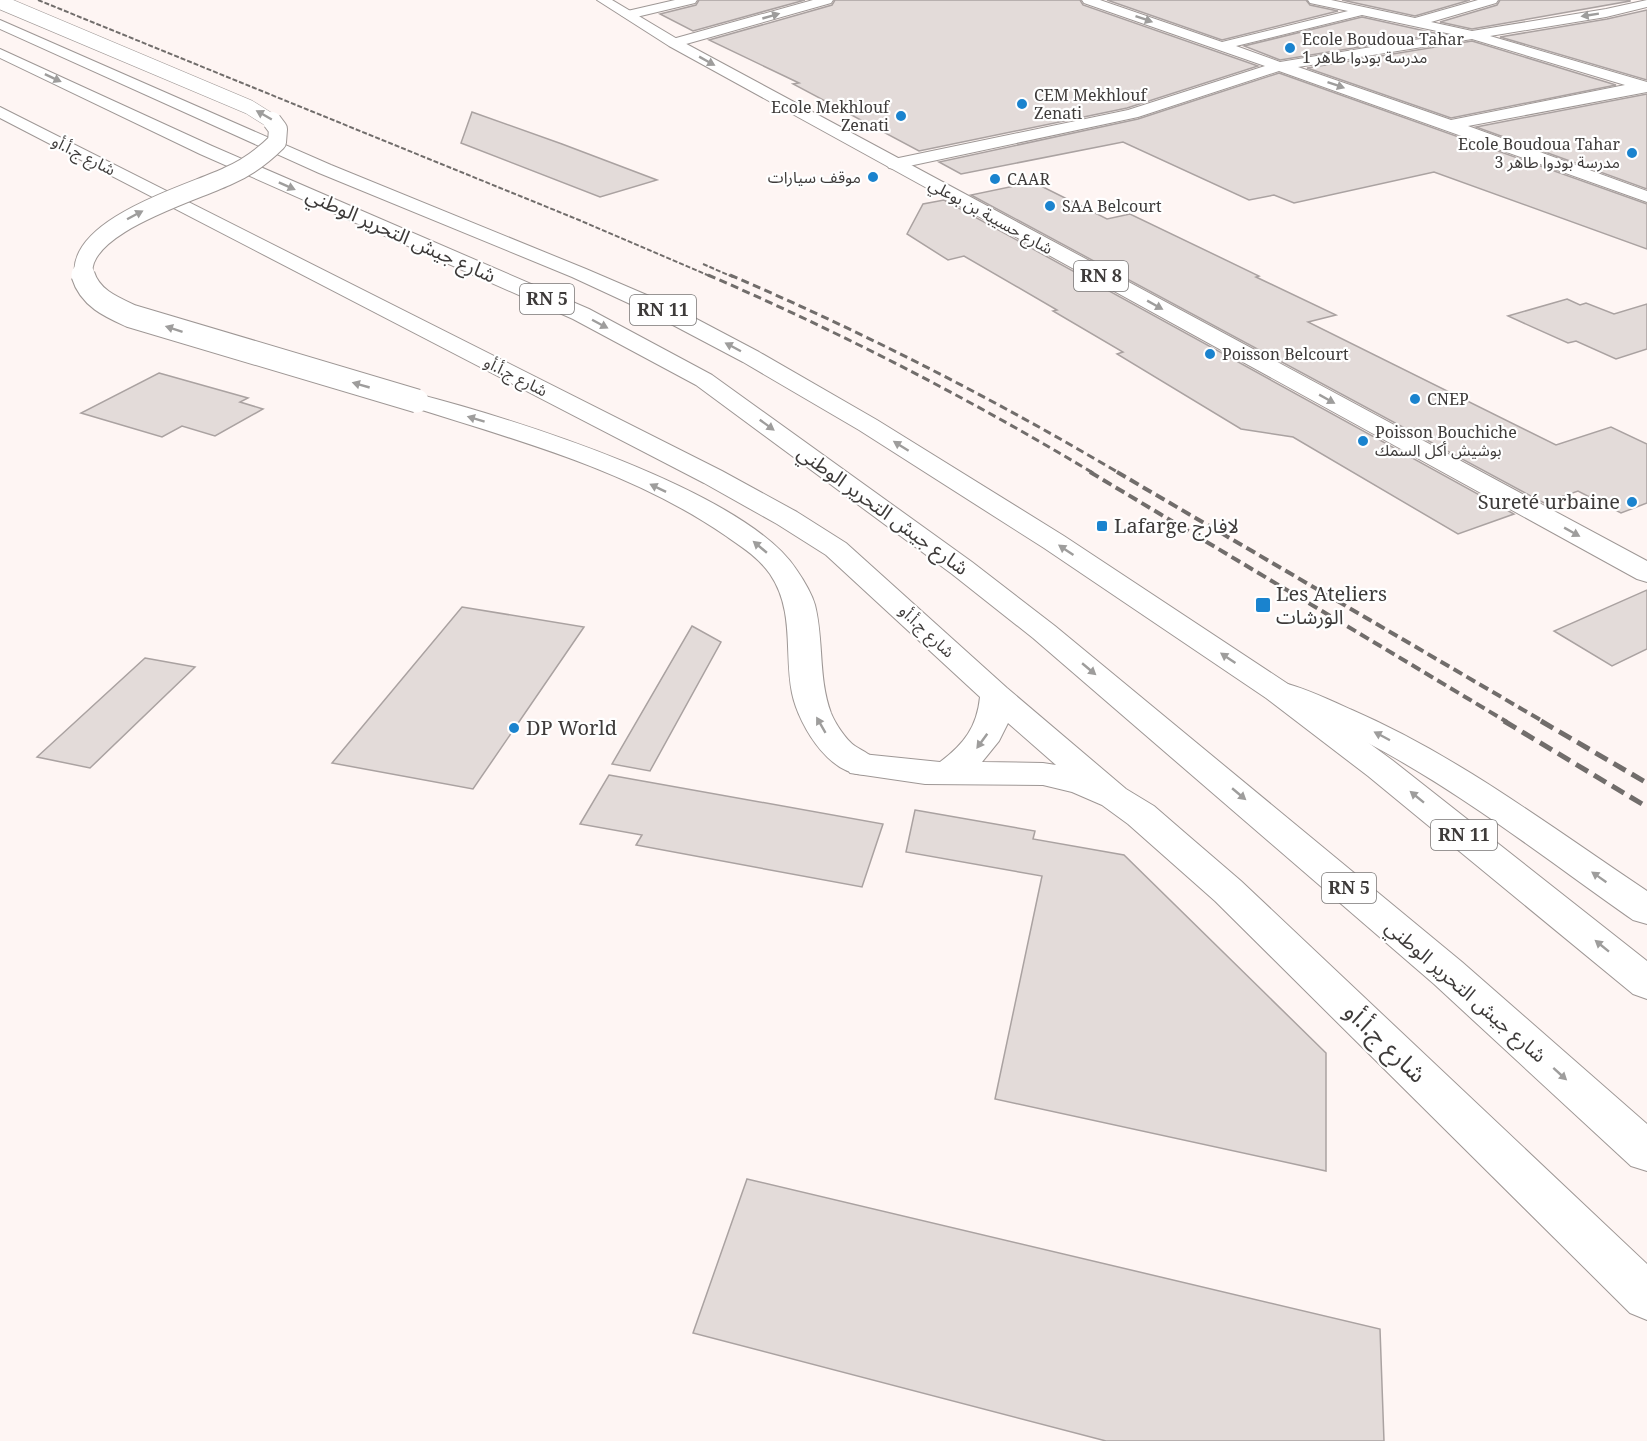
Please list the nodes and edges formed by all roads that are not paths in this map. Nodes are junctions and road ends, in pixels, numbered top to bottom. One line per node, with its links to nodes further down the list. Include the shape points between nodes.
1 (603, 0): 11 (main road, شارع حسيبة بن بوعلي / RN 8)
2 (690, 0): 11 (main road)
3 (827, 0): 15 (main road, one-way to 3)
4 (1088, 0): 16 (main road, one-way to 16)
5 (1314, 0): 10 (main road)
6 (1492, 0): 12 (main road)
7 (0, 2): 29 (main road, شارع ج.أ.أو, one-way to 7, bridge, via 862,765 840,752 816,717 808,693 800,604 783,571 761,547 711,513 553,443 158,324 94,294 82,274 83,264 99,239 135,215 263,157 277,142 278,129 273,120 257,111)
8 (1395, 3): 10 (main road)
9 (1647, 3): 14 (main road, one-way to 14)
10 (1366, 11): 12 (main road); 16 (main road)
11 (628, 15): 15 (main road, شارع حسيبة بن بوعلي / RN 8)
12 (1418, 22): 14 (main road)
13 (0, 24): 27 (main road, شارع جيش التحرير الوطني / RN 11, one-way to 13, via 1054,542 868,425 662,310 325,169)
14 (1473, 35): 18 (main road); 19 (main road)
15 (674, 43): 22 (main road, شارع حسيبة بن بوعلي / RN 8, one-way to 22)
16 (1221, 46): 18 (main road)
17 (0, 53): 33 (main road, شارع جيش التحرير الوطني / RN 5, one-way to 33, via 217,155 581,314 704,380 1044,632 1448,972)
18 (1280, 66): 21 (main road, one-way to 21); 22 (main road, via 1132,114)
19 (1646, 86): 21 (main road)
20 (0, 112): 28 (main road, شارع ج.أ.أو, via 787,518 836,549)
21 (1450, 125): 24 (main road)
22 (895, 164): 26 (main road, شارع حسيبة بن بوعلي / RN 8, one-way to 26)
23 (1647, 184): 24 (main road)
24 (1624, 189): 25 (main road)
25 (1647, 197)
26 (1647, 573)
27 (1277, 691): 31 (main road, RN 11, one-way to 27, via 1415,754 1373,731); 32 (main road, شارع جيش التحرير الوطني / RN 11, one-way to 27, via 1389,775)
28 (996, 695): 29 (main road, one-way to 29, via 996,712 980,746); 30 (main road, شارع ج.أ.أو)
29 (946, 774): 30 (main road, شارع ج.أ.أو, via 1043,774 1081,782)
30 (1114, 797): 34 (main road, شارع ج.أ.أو, via 1141,815 1228,891)
31 (1647, 910)
32 (1647, 983)
33 (1647, 1152)
34 (1647, 1297)

